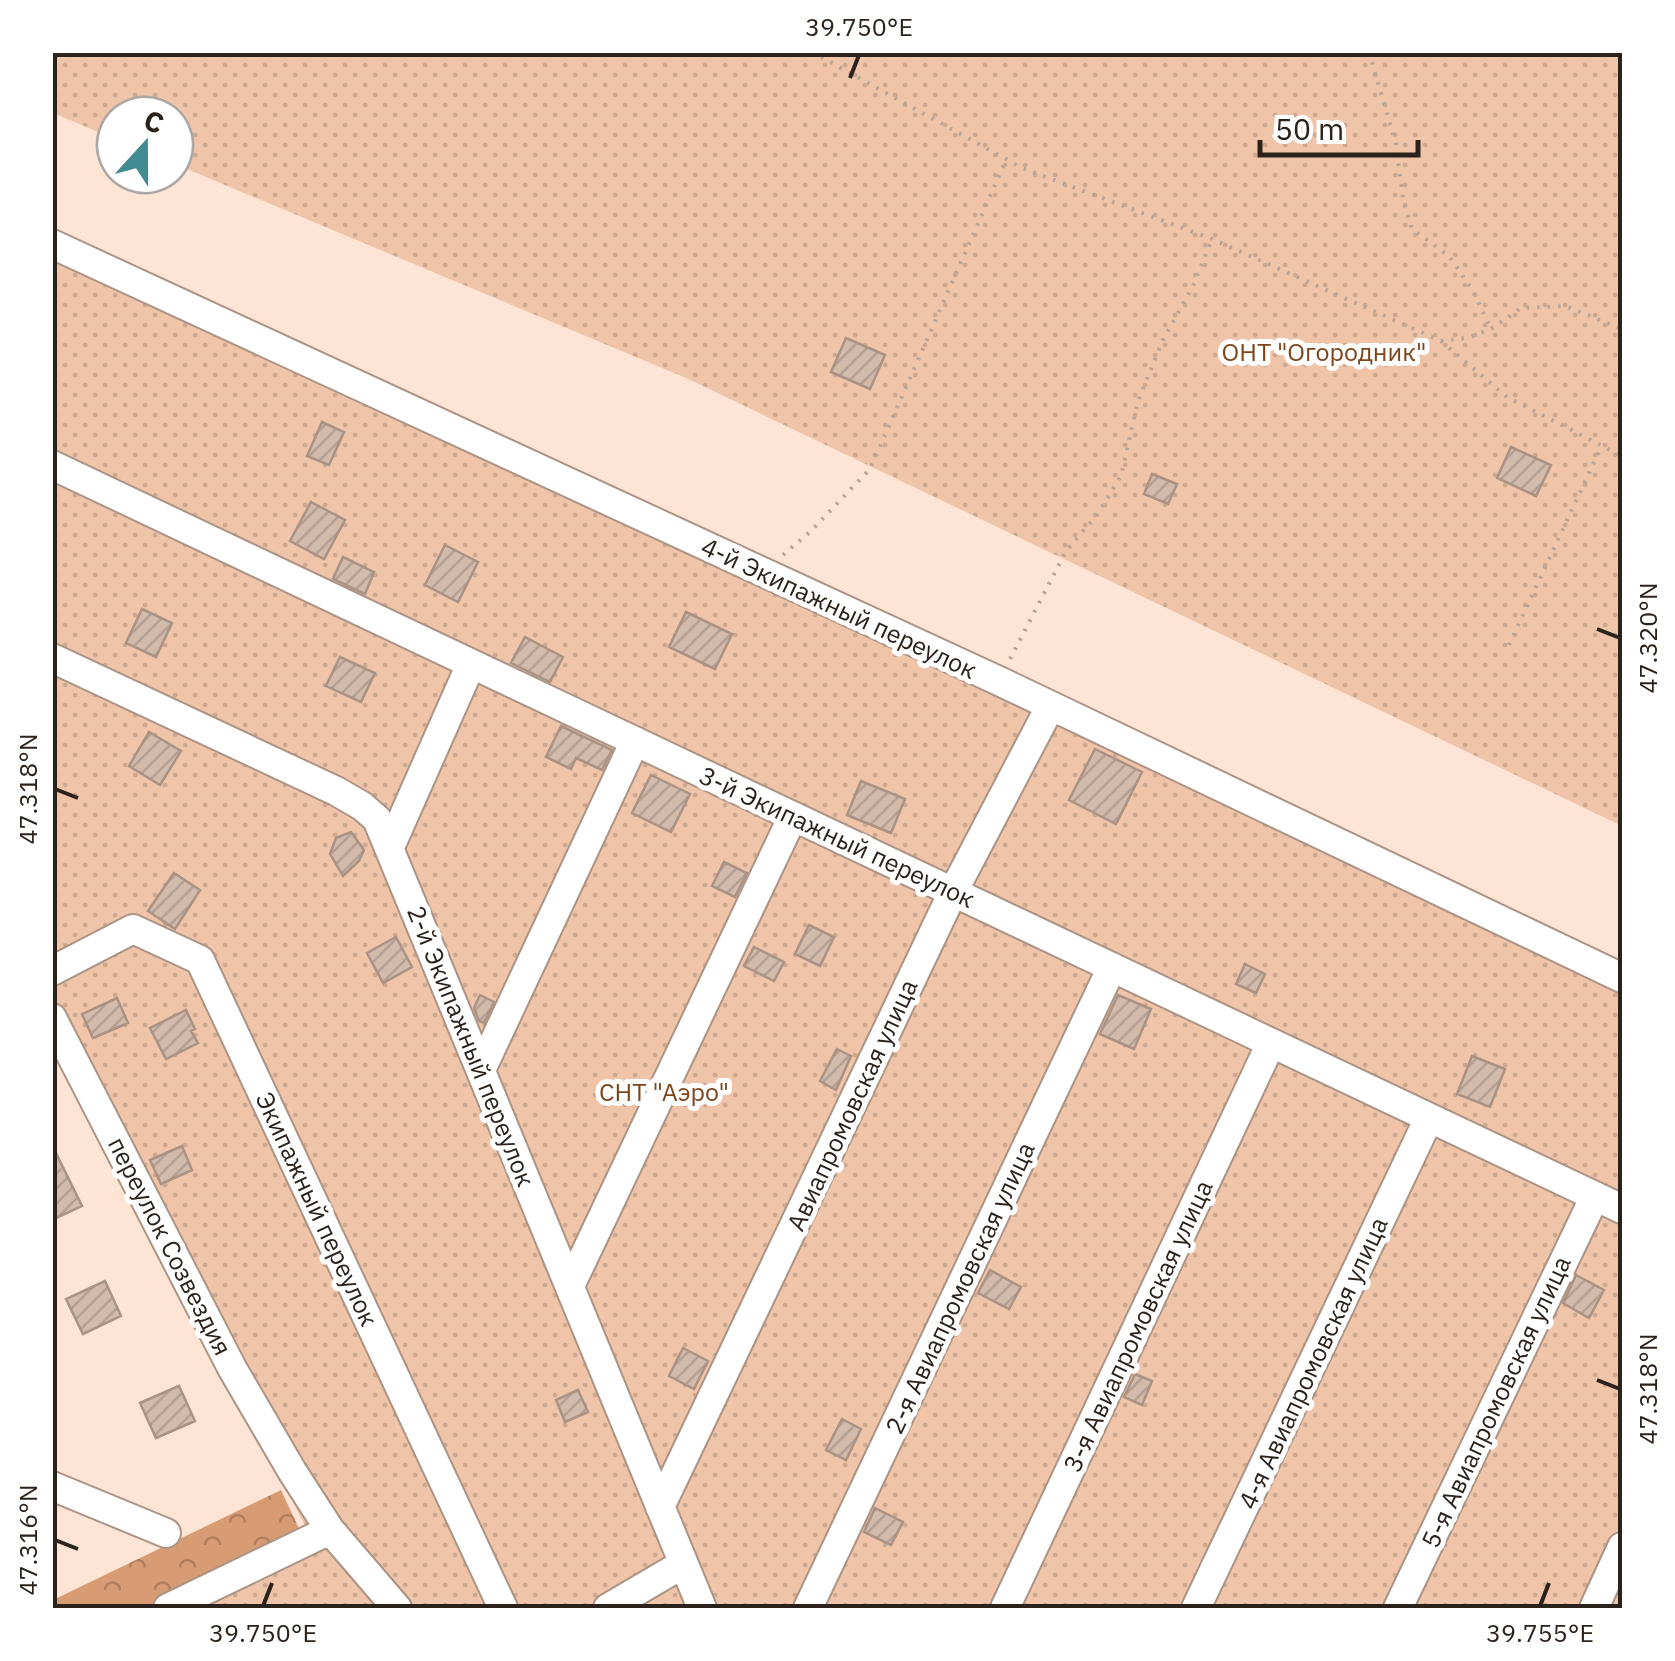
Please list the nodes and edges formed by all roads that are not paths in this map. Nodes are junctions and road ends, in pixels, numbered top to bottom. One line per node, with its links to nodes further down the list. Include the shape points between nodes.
1 (52, 244): 5 (street, 4-й Экипажный переулок)
2 (52, 465): 4 (street, 3-й Экипажный переулок)
3 (52, 658): 8 (street, 2-й Экипажный переулок, via 336,791 378,819)
4 (472, 664): 6 (street, 3-й Экипажный переулок); 8 (street)
5 (1050, 706): 9 (street, Авиапромовская улица); 12 (street, 4-й Экипажный переулок)
6 (635, 741): 7 (street, 3-й Экипажный переулок); 15 (street)
7 (793, 816): 9 (street, 3-й Экипажный переулок); 19 (street)
8 (390, 848): 15 (street, 2-й Экипажный переулок)
9 (953, 892): 10 (street, 3-й Экипажный переулок); 21 (street, Авиапромовская улица)
10 (1112, 967): 14 (street, 3-й Экипажный переулок); 31 (street, 2-я Авиапромовская улица)
11 (52, 971): 28 (street, Экипажный переулок, via 133,929 200,960)
12 (1622, 978)
13 (52, 1018): 22 (street, переулок Созвездия, via 232,1368)
14 (1271, 1042): 16 (street, 3-й Экипажный переулок); 32 (street, 3-я Авиапромовская улица)
15 (482, 1070): 19 (street, 2-й Экипажный переулок)
16 (1430, 1118): 17 (street, 3-й Экипажный переулок); 33 (street, 4-я Авиапромовская улица)
17 (1595, 1196): 18 (street, 3-й Экипажный переулок); 34 (street, 5-я Авиапромовская улица)
18 (1622, 1209)
19 (570, 1286): 21 (street, 2-й Экипажный переулок)
20 (52, 1486): 23 (street)
21 (660, 1508): 25 (street, 2-й Экипажный переулок)
22 (330, 1530): 26 (street); 27 (street, переулок Созвездия)
23 (166, 1533)
24 (1622, 1547): 35 (street)
25 (684, 1564): 29 (street); 30 (street, 2-й Экипажный переулок)
26 (168, 1608)
27 (397, 1608)
28 (503, 1608)
29 (608, 1608)
30 (702, 1608)
31 (808, 1608)
32 (1005, 1608)
33 (1196, 1608)
34 (1398, 1608)
35 (1594, 1608)

